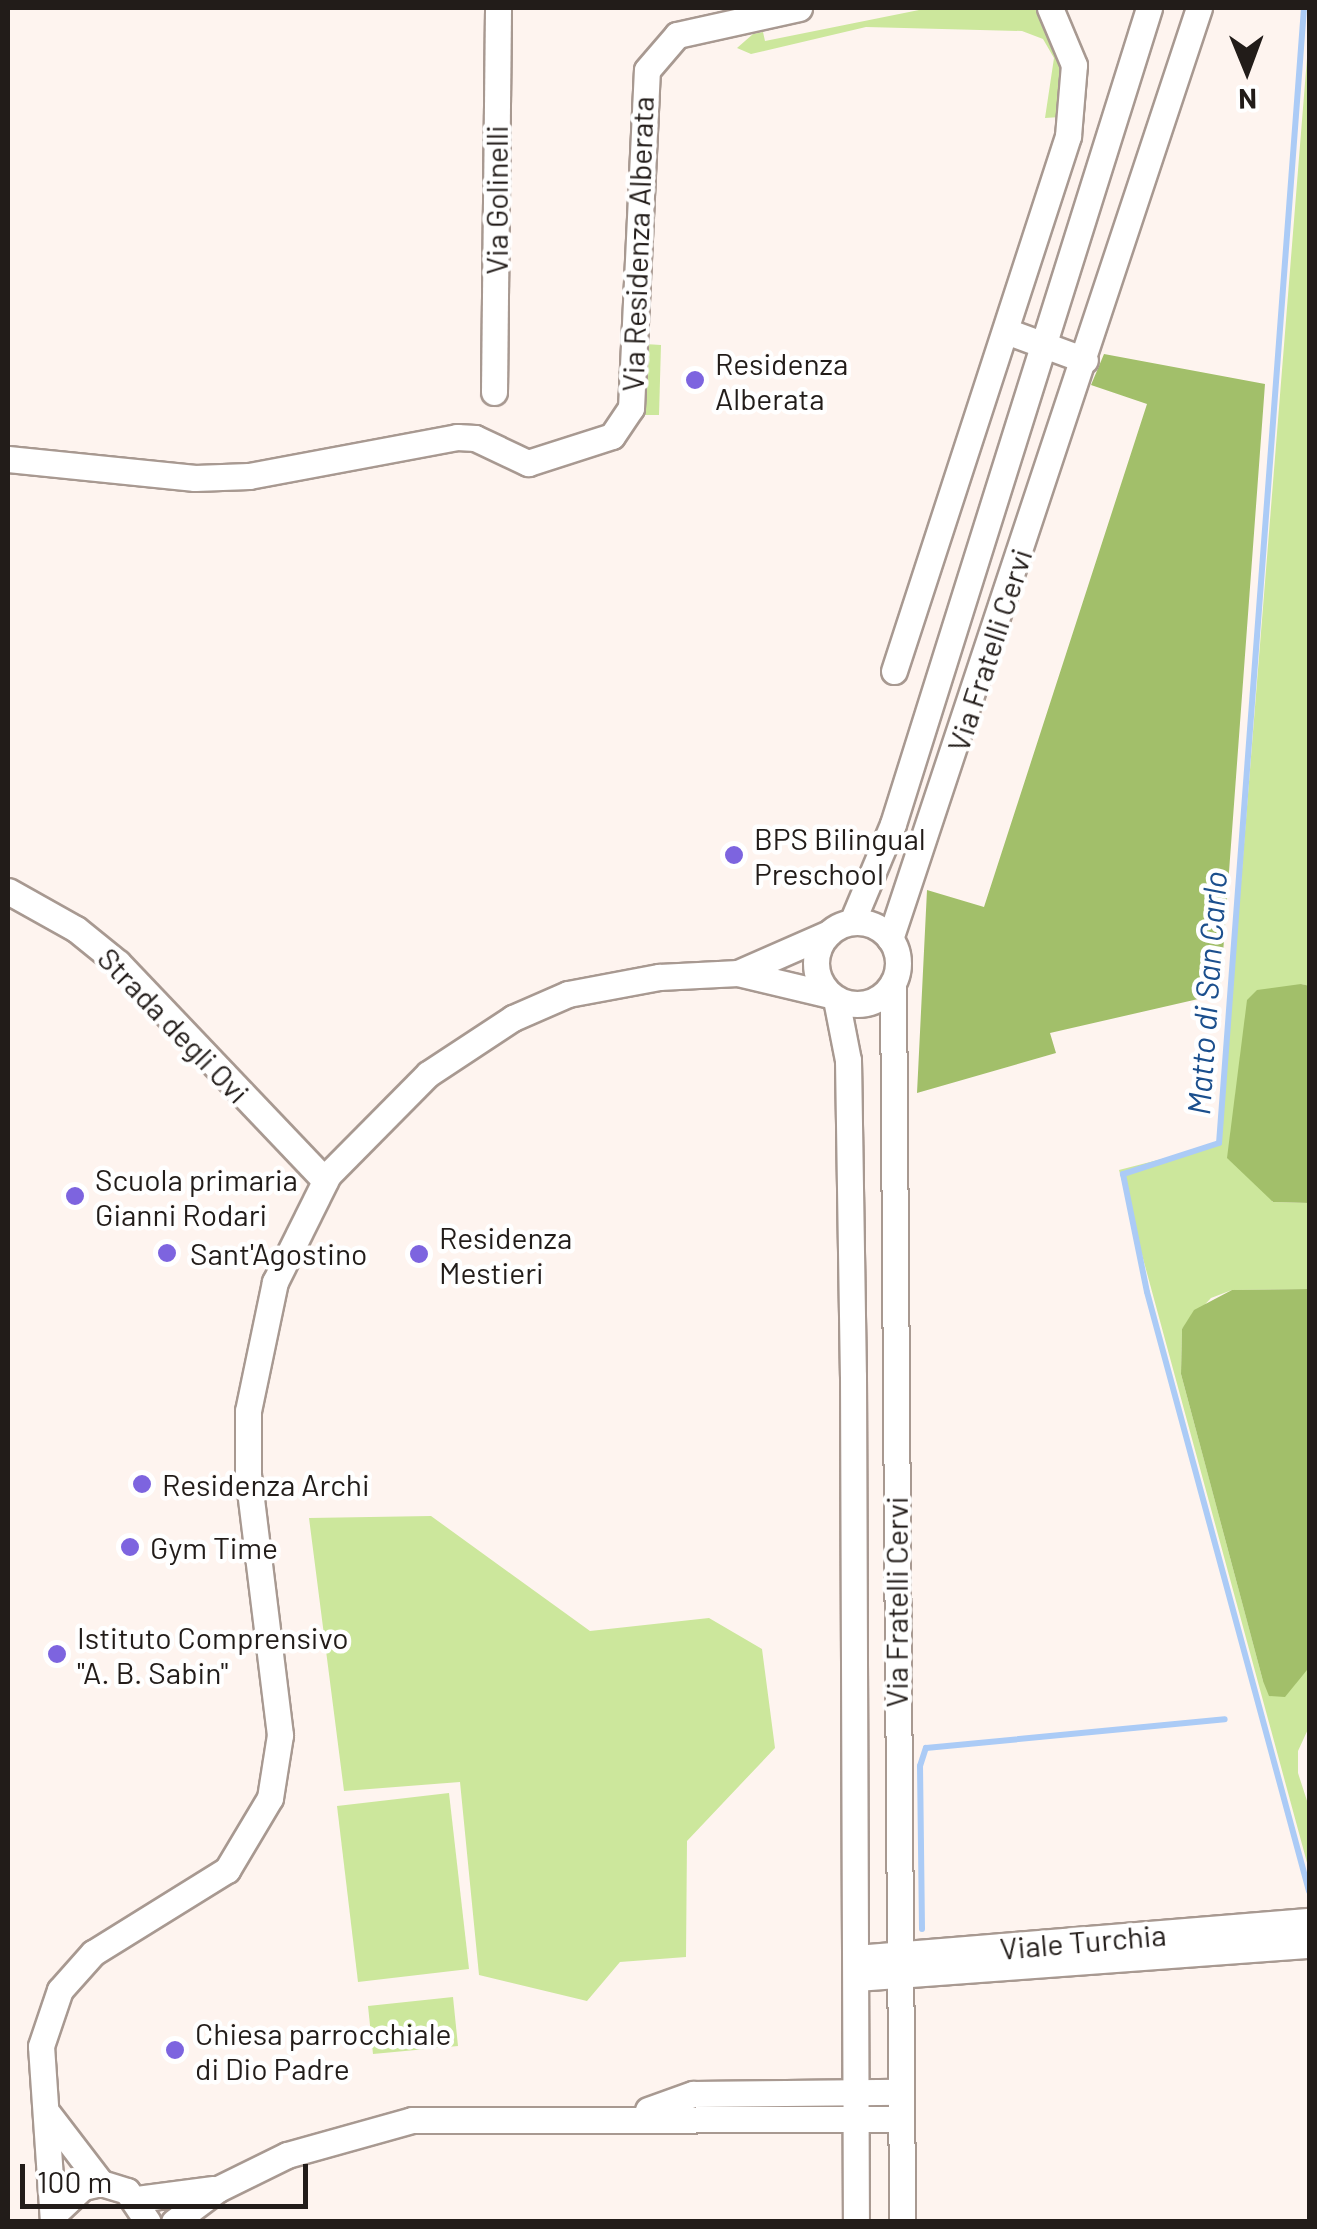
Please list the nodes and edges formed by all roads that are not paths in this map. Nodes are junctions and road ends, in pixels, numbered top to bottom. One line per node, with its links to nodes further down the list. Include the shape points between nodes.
1 (498, 8): 9 (street, Via Golinelli)
2 (800, 8): 10 (street, Via Residenza Alberata, via 694,29 653,58 641,100 628,419 612,436 528,462 466,437 249,476 195,478)
3 (1050, 8): 6 (street, via 1072,52 1074,108)
4 (1149, 8): 7 (street, Via Fratelli Cervi)
5 (1199, 8): 8 (street, Via Fratelli Cervi)
6 (1006, 331): 7 (street); 11 (street)
7 (1043, 344): 8 (street); 12 (street, Via Fratelli Cervi)
8 (1085, 360): 16 (street, Via Fratelli Cervi)
9 (494, 392)
10 (8, 459)
11 (919, 603): 12 (street, Via Fratelli Cervi); 13 (street)
12 (957, 620): 15 (street, Via Fratelli Cervi, via 892,824)
13 (894, 672)
14 (8, 891): 20 (street, Strada degli Ovi, via 76,929 118,963)
15 (841, 928): 16 (street, via 878,928); 17 (street); 19 (street, via 816,964)
16 (890, 939): 18 (street, via 898,965)
17 (738, 974): 19 (street); 20 (street, via 600,986 512,1018 428,1074)
18 (892, 983): 19 (street, via 874,1001); 23 (street, Via Fratelli Cervi)
19 (833, 997): 24 (street, Via Fratelli Cervi, via 848,1060)
20 (325, 1180): 27 (street, via 275,1282 248,1411 248,1476 280,1734 270,1798 227,1870 93,1953 60,1990 41,2046)
21 (1310, 1922): 23 (street, Viale Turchia)
22 (1310, 1946): 23 (street, Viale Turchia)
23 (900, 1966): 24 (street, Viale Turchia); 25 (street, Via Fratelli Cervi)
24 (856, 1968): 26 (street, Via Fratelli Cervi)
25 (901, 2092): 26 (street); 28 (street, Via Fratelli Cervi)
26 (856, 2106): 28 (street); 30 (street, via 693,2094 629,2117 412,2120 326,2140); 34 (street, Via Fratelli Cervi)
27 (50, 2115): 29 (street); 32 (street)
28 (900, 2120): 35 (street, Via Fratelli Cervi)
29 (101, 2184): 31 (street); 32 (street, via 83,2186)
30 (218, 2189): 31 (street); 33 (street)
31 (143, 2210)
32 (55, 2216)
33 (174, 2222)
34 (856, 2222)
35 (902, 2222)

